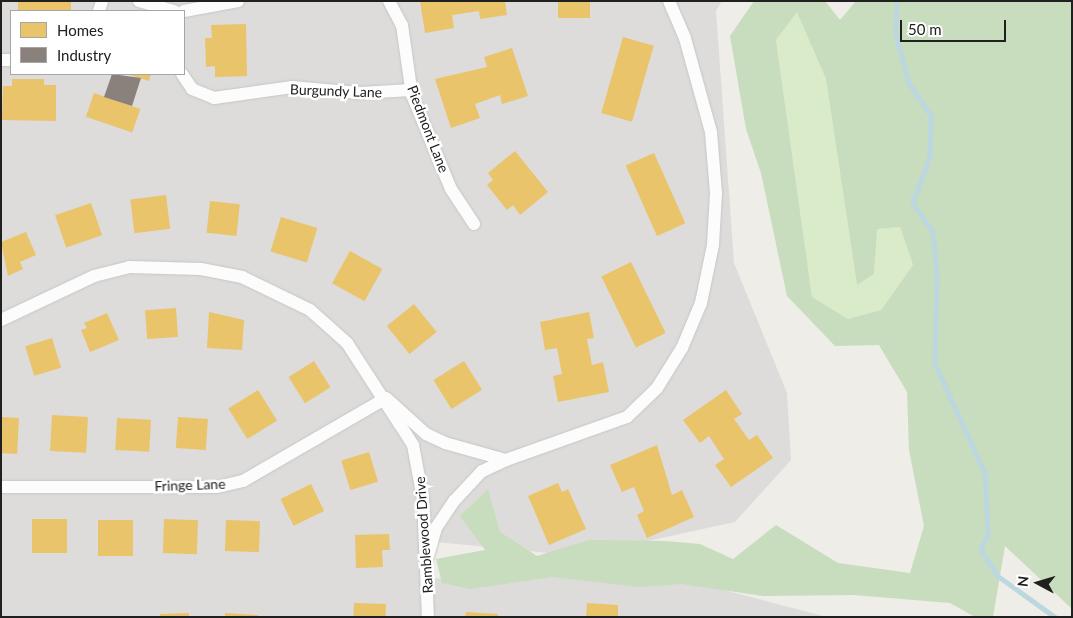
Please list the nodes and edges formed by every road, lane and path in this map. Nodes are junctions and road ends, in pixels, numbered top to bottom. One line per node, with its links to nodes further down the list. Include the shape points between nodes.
1 (139, 1): 5 (street)
2 (238, 1): 6 (street)
3 (389, 1): 8 (street, Piedmont Lane, via 402,25)
4 (669, 1): 12 (street, via 698,76 711,132 716,193 712,245 701,304 682,348 657,388 627,418)
5 (172, 10)
6 (185, 11)
7 (183, 75): 8 (street, Burgundy Lane, via 192,89 214,98 292,87 360,93)
8 (411, 90): 9 (street, Piedmont Lane, via 434,153)
9 (474, 224)
10 (1, 320): 11 (street, Ramblewood Drive, via 94,276 129,267 210,271 242,277 310,310 347,343)
11 (386, 398): 12 (street, via 426,434 444,443); 13 (street, Fringe Lane, via 242,481 217,487); 14 (street, Ramblewood Drive, via 413,445)
12 (506, 460): 14 (street, via 482,471 454,500 436,528)
13 (1, 487)
14 (427, 560): 15 (street, Ramblewood Drive)
15 (428, 617)

